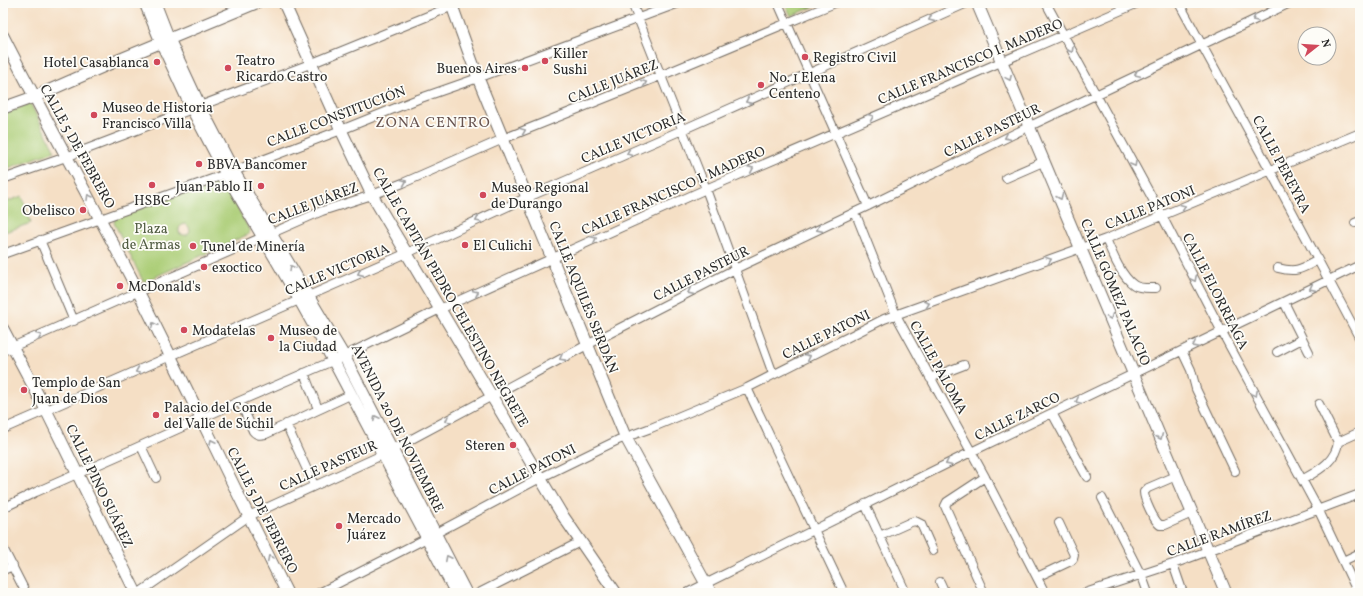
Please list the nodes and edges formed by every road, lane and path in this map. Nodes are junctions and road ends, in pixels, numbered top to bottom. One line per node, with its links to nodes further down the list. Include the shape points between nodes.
1 (145, 3): 20 (street, AVENIDA 20 DE NOVIEMBRE)
2 (154, 3): 20 (street, AVENIDA 20 DE NOVIEMBRE)
3 (256, 3): 20 (street)
4 (284, 3): 23 (street, CALLE CAPITÁN PEDRO CELESTINO NEGRETE)
5 (632, 3): 16 (street)
6 (679, 3): 16 (street, CALLE CONSTITUCIÓN)
7 (778, 3): 17 (street)
8 (835, 3): 17 (street, CALLE JUÁREZ)
9 (966, 3): 24 (street, CALLE VICTORIA, one-way to 24)
10 (977, 3): 22 (street, CALLE GÓMEZ PALACIO)
11 (1046, 3): 19 (street, CALLE ELORREAGA)
12 (1138, 3): 19 (street, CALLE FRANCISCO I. MADERO)
13 (1179, 3): 21 (street, CALLE PEREYRA)
14 (1290, 3): 21 (street, CALLE PASTEUR, one-way to 21)
15 (454, 4): 23 (street); 26 (street, CALLE AQUILES SERDÁN)
16 (638, 18): 25 (street); 26 (street, CALLE CONSTITUCIÓN)
17 (786, 22): 24 (street); 25 (street, CALLE JUÁREZ)
18 (3, 36): 28 (street, CALLE 5 DE FEBRERO)
19 (1064, 36): 22 (street, CALLE FRANCISCO I. MADERO); 27 (street, CALLE ELORREAGA, one-way to 27)
20 (165, 40): 28 (street); 30 (street, AVENIDA 20 DE NOVIEMBRE)
21 (1202, 44): 27 (street, CALLE PASTEUR, one-way to 27); 39 (street, CALLE PEREYRA)
22 (1002, 61): 31 (street, CALLE GÓMEZ PALACIO, one-way to 31); 34 (street, CALLE FRANCISCO I. MADERO, one-way to 22)
23 (310, 64): 30 (street); 32 (street, CALLE CAPITÁN PEDRO CELESTINO NEGRETE)
24 (809, 73): 33 (street, CALLE VICTORIA, one-way to 33); 34 (street)
25 (660, 76): 33 (street); 36 (street, CALLE JUÁREZ, one-way to 25)
26 (478, 78): 32 (street, CALLE CONSTITUCIÓN); 36 (street, CALLE AQUILES SERDÁN)
27 (1096, 94): 31 (street, CALLE PASTEUR); 48 (street, CALLE ELORREAGA, one-way to 48)
28 (34, 97): 29 (street); 37 (street, CALLE 5 DE FEBRERO)
29 (3, 108)
30 (196, 108): 37 (street); 40 (street, AVENIDA 20 DE NOVIEMBRE)
31 (1030, 126): 38 (street, CALLE GÓMEZ PALACIO); 46 (street, CALLE PASTEUR, one-way to 46)
32 (341, 130): 40 (street, CALLE CONSTITUCIÓN); 44 (street, CALLE CAPITÁN PEDRO CELESTINO NEGRETE)
33 (682, 130): 43 (street); 45 (street, CALLE VICTORIA, one-way to 45)
34 (836, 132): 43 (street, CALLE FRANCISCO I. MADERO, one-way to 34); 46 (street)
35 (1360, 133): 39 (street, CALLE PATONI)
36 (503, 139): 44 (street, CALLE JUÁREZ, one-way to 36); 45 (street, CALLE AQUILES SERDÁN)
37 (66, 157): 42 (street); 49 (street, CALLE 5 DE FEBRERO, one-way to 37)
38 (1044, 161): 41 (street); 53 (street, CALLE GÓMEZ PALACIO, one-way to 53)
39 (1270, 170): 48 (street, CALLE PATONI, one-way to 39); 57 (street, CALLE PEREYRA)
40 (229, 172): 49 (street, CALLE CONSTITUCIÓN); 50 (street, AVENIDA 20 DE NOVIEMBRE)
41 (1006, 178)
42 (3, 179)
43 (706, 189): 56 (street, CALLE FRANCISCO I. MADERO, one-way to 43); 60 (street)
44 (372, 195): 50 (street, CALLE JUÁREZ, via 322,211); 54 (street, CALLE CAPITÁN PEDRO CELESTINO NEGRETE)
45 (526, 198): 54 (street, CALLE VICTORIA, one-way to 54); 56 (street, CALLE AQUILES SERDÁN)
46 (868, 206): 47 (street, CALLE PASTEUR)
47 (854, 212): 60 (street, CALLE PASTEUR, one-way to 60); 67 (street, CALLE PALOMA)
48 (1162, 216): 51 (street, CALLE PATONI); 70 (street, CALLE ELORREAGA, one-way to 70)
49 (101, 219): 52 (street, CALLE CONSTITUCIÓN); 63 (street, CALLE 5 DE FEBRERO)
50 (267, 234): 63 (street, CALLE JUÁREZ); 64 (street, AVENIDA 20 DE NOVIEMBRE)
51 (1106, 239): 53 (street, CALLE PATONI); 62 (street, via 1116,260 1134,285)
52 (40, 240): 55 (street, CALLE CONSTITUCIÓN); 68 (street)
53 (1081, 248): 67 (street, CALLE PATONI, one-way to 53); 84 (street, CALLE GÓMEZ PALACIO, one-way to 84)
54 (407, 253): 64 (street, CALLE VICTORIA, one-way to 64); 66 (street, CALLE CAPITÁN PEDRO CELESTINO NEGRETE)
55 (3, 254)
56 (552, 258): 66 (street, CALLE FRANCISCO I. MADERO, one-way to 56); 73 (street, CALLE AQUILES SERDÁN)
57 (1318, 260): 59 (street, via 1297,270); 61 (street, CALLE PEREYRA)
58 (1360, 265): 61 (street, CALLE ZARCO)
59 (1278, 268)
60 (735, 269): 73 (street, CALLE PASTEUR, one-way to 73); 83 (street)
61 (1328, 280): 65 (street, CALLE ZARCO, one-way to 65); 72 (street, CALLE PEREYRA)
62 (1156, 288)
63 (138, 291): 68 (street, CALLE JUÁREZ); 79 (street, CALLE 5 DE FEBRERO, one-way to 63)
64 (304, 298): 78 (street, AVENIDA 20 DE NOVIEMBRE); 79 (street, CALLE VICTORIA); 80 (street, AVENIDA 20 DE NOVIEMBRE)
65 (1284, 302): 70 (street, CALLE ZARCO); 71 (street)
66 (440, 309): 78 (street, CALLE FRANCISCO I. MADERO); 88 (street, CALLE CAPITÁN PEDRO CELESTINO NEGRETE)
67 (896, 315): 83 (street, CALLE PATONI, one-way to 67); 85 (street, CALLE PALOMA)
68 (74, 321): 74 (street, CALLE JUÁREZ, one-way to 68)
69 (3, 329): 74 (street, CALLE PINO SUÁREZ)
70 (1222, 332): 75 (street, CALLE ZARCO, one-way to 75); 110 (street, CALLE ELORREAGA, one-way to 110)
71 (1302, 339): 76 (street); 77 (street)
72 (1360, 339)
73 (587, 345): 88 (street, CALLE PASTEUR, one-way to 88); 98 (street, CALLE AQUILES SERDÁN)
74 (8, 349): 92 (street, CALLE PINO SUÁREZ)
75 (1182, 351): 84 (street, CALLE ZARCO); 103 (street, via 1196,389)
76 (1277, 352)
77 (1309, 352)
78 (344, 356): 80 (street, CALLE FRANCISCO I. MADERO); 102 (street, AVENIDA 20 DE NOVIEMBRE, one-way to 78)
79 (170, 357): 92 (street, CALLE VICTORIA, one-way to 92); 94 (street, CALLE 5 DE FEBRERO)
80 (333, 360): 82 (street, CALLE FRANCISCO I. MADERO); 87 (street, AVENIDA 20 DE NOVIEMBRE)
81 (964, 365): 85 (street)
82 (304, 373): 89 (street, CALLE FRANCISCO I. MADERO); 91 (street)
83 (773, 374): 86 (street, CALLE PATONI)
84 (1134, 374): 93 (street, CALLE ZARCO, one-way to 93); 105 (street, CALLE GÓMEZ PALACIO, one-way to 105)
85 (930, 378): 101 (street, CALLE PALOMA)
86 (747, 388): 98 (street, CALLE PATONI, via 651,428); 120 (street)
87 (350, 395): 91 (street); 102 (street, AVENIDA 20 DE NOVIEMBRE)
88 (491, 396): 102 (street, CALLE PASTEUR, one-way to 102); 108 (street, CALLE CAPITÁN PEDRO CELESTINO NEGRETE)
89 (240, 401): 94 (street, CALLE FRANCISCO I. MADERO); 95 (street, via 256,434 266,434)
90 (1318, 404): 99 (street)
91 (318, 409): 95 (street)
92 (46, 410): 96 (street, CALLE VICTORIA); 104 (street, CALLE PINO SUÁREZ)
93 (1052, 413): 101 (street, CALLE ZARCO); 106 (street)
94 (200, 419): 100 (street, CALLE FRANCISCO I. MADERO); 118 (street, CALLE 5 DE FEBRERO, one-way to 94)
95 (286, 424): 111 (street)
96 (3, 429)
97 (1360, 432): 99 (street)
98 (625, 436): 108 (street, CALLE PATONI); 135 (street, CALLE AQUILES SERDÁN)
99 (1338, 442): 110 (street, via 1334,454 1326,464)
100 (141, 446): 104 (street, CALLE FRANCISCO I. MADERO); 107 (street)
101 (971, 452): 109 (street, CALLE PALOMA); 114 (street, CALLE ZARCO, one-way to 114)
102 (387, 453): 111 (street, CALLE PASTEUR); 121 (street, AVENIDA 20 DE NOVIEMBRE)
103 (1235, 471)
104 (77, 474): 115 (street, CALLE FRANCISCO I. MADERO); 137 (street, CALLE PINO SUÁREZ)
105 (1176, 476): 117 (street, CALLE GÓMEZ PALACIO); 117 (street, via 1148,488 1144,492 1145,497 1160,525)
106 (1087, 477)
107 (156, 478)
108 (540, 478): 121 (street, CALLE PATONI); 123 (street, CALLE CAPITÁN PEDRO CELESTINO NEGRETE)
109 (983, 478): 133 (street, CALLE PALOMA); 148 (street, via 945,504)
110 (1302, 480): 116 (street, CALLE ELORREAGA)
111 (314, 485): 118 (street, CALLE PASTEUR)
112 (1360, 494): 116 (street, CALLE RAMÍREZ)
113 (1102, 498): 132 (street)
114 (865, 504): 120 (street, CALLE ZARCO); 122 (street)
115 (3, 508)
116 (1319, 511): 126 (street, CALLE RAMÍREZ); 128 (street, CALLE ELORREAGA)
117 (1192, 514): 126 (street, CALLE GÓMEZ PALACIO)
118 (249, 516): 137 (street, CALLE PASTEUR); 138 (street, CALLE 5 DE FEBRERO, one-way to 118)
119 (1059, 523): 133 (street, via 1074,557 1071,561)
120 (814, 530): 135 (street, CALLE ZARCO); 145 (street)
121 (431, 536): 139 (street, CALLE PATONI); 140 (street, AVENIDA 20 DE NOVIEMBRE); 141 (street, AVENIDA 20 DE NOVIEMBRE, one-way to 121)
122 (880, 536): 125 (street, via 912,522 918,522); 146 (street)
123 (580, 542): 142 (street); 143 (street, CALLE CAPITÁN PEDRO CELESTINO NEGRETE)
124 (3, 548): 130 (street)
125 (933, 551)
126 (1209, 551): 129 (street, CALLE RAMÍREZ); 153 (street, CALLE GÓMEZ PALACIO)
127 (1360, 553): 128 (street)
128 (1343, 560): 154 (street, CALLE ELORREAGA)
129 (1172, 564): 132 (street, CALLE RAMÍREZ); 152 (street)
130 (13, 566): 131 (street); 136 (street)
131 (3, 570)
132 (1140, 574): 150 (street, CALLE RAMÍREZ); 151 (street)
133 (1037, 577): 149 (street, CALLE PALOMA)
134 (940, 582): 147 (street)
135 (708, 588): 144 (street, CALLE ZARCO)
136 (26, 593)
137 (138, 593)
138 (287, 593)
139 (319, 593)
140 (456, 593)
141 (466, 593)
142 (479, 593)
143 (616, 593)
144 (687, 593)
145 (844, 593)
146 (906, 593)
147 (945, 593)
148 (984, 593)
149 (1045, 593)
150 (1085, 593)
151 (1148, 593)
152 (1183, 593)
153 (1226, 593)
154 (1358, 593)

